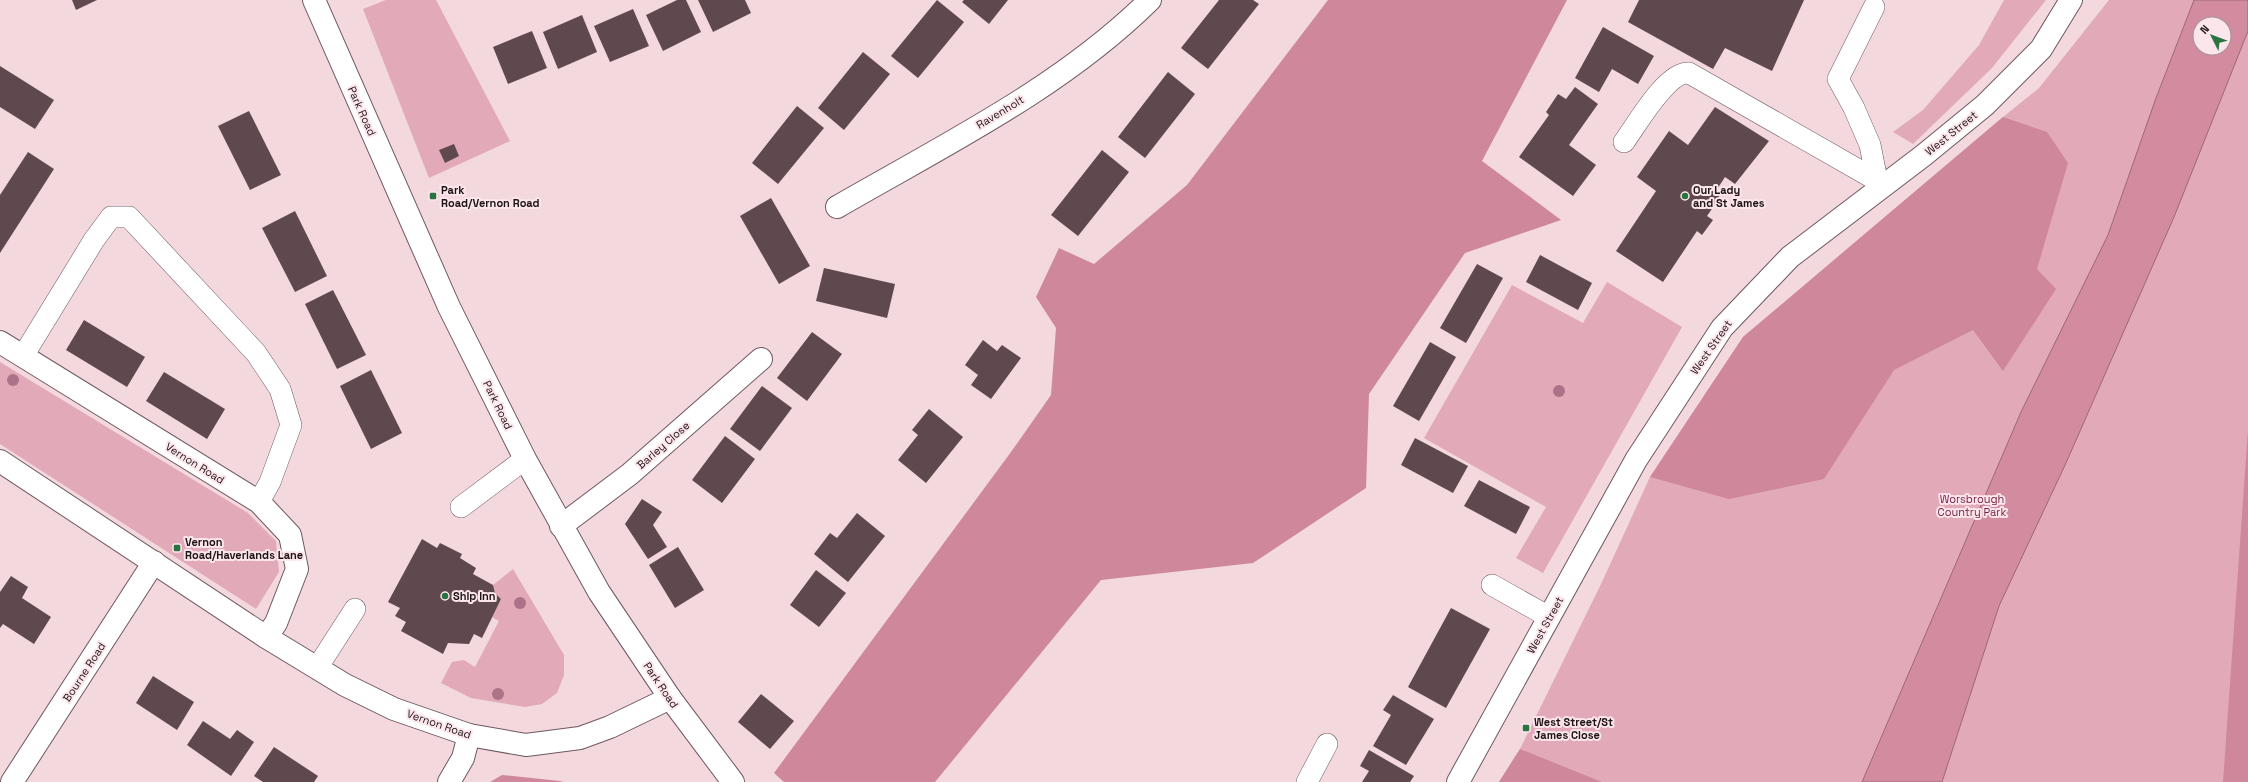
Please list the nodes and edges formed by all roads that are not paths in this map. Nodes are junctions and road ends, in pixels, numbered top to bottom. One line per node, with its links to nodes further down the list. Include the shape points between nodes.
1 (314, 0): 11 (main road, Park Road, via 449,307)
2 (1150, 0): 7 (main road, Ravenholt, via 1120,29 1022,100)
3 (2071, 0): 6 (main road, West Street, via 2041,49 1985,105)
4 (1874, 7): 6 (lane, via 1838,79 1870,145)
5 (1624, 142): 6 (lane, via 1668,82 1683,73 1689,74)
6 (1881, 183): 19 (main road, West Street, via 1790,257 1722,328 1636,460)
7 (838, 207)
8 (0, 342): 9 (main road, Vernon Road)
9 (23, 356): 13 (main road, Vernon Road); 13 (lane, via 111,217 129,217 256,353 280,389 291,425 270,482)
10 (761, 359): 15 (main road, Barley Close, via 630,474)
11 (525, 459): 14 (lane); 15 (main road, Park Road)
12 (0, 461): 16 (main road, Vernon Road)
13 (259, 502): 20 (main road, Vernon Road, via 290,535 297,569 276,623)
14 (461, 507)
15 (561, 526): 22 (main road, Park Road, via 599,592)
16 (154, 562): 20 (main road, Vernon Road); 25 (main road, Bourne Road)
17 (1492, 585): 19 (lane)
18 (354, 609): 21 (lane)
19 (1550, 617): 29 (main road, West Street)
20 (266, 637): 21 (main road, Vernon Road)
21 (317, 668): 23 (main road, Vernon Road, via 394,709)
22 (670, 698): 23 (main road, Vernon Road, via 610,727 580,738 526,745); 27 (main road, Park Road)
23 (469, 735): 26 (main road, via 463,758)
24 (1327, 744): 28 (lane)
25 (12, 782)
26 (449, 782)
27 (734, 782)
28 (1307, 782)
29 (1458, 782)

